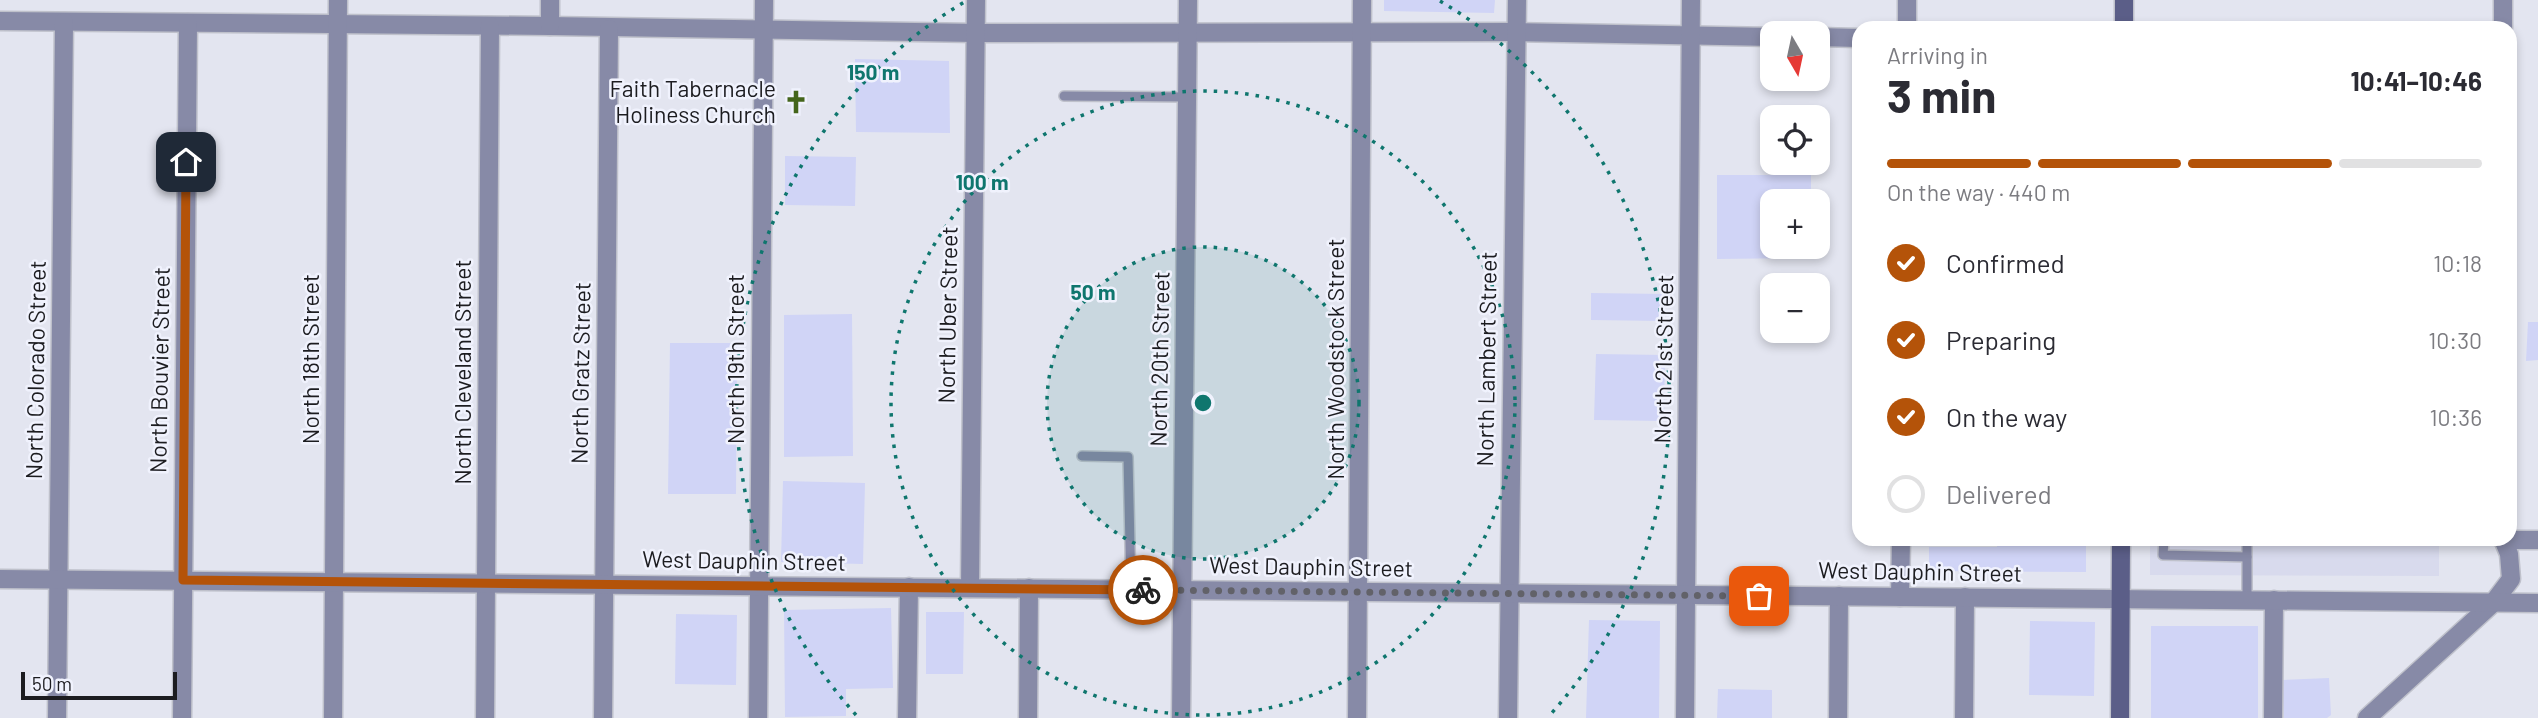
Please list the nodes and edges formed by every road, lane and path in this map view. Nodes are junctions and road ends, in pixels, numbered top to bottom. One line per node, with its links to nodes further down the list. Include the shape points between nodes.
1 (338, 0): 18 (street, North 18th Street)
2 (551, 0): 20 (street)
3 (764, 0): 21 (street, North 19th Street)
4 (976, 0): 25 (street, North Uber Street)
5 (1188, 0): 23 (street, North 20th Street)
6 (1362, 0): 26 (street, North Woodstock Street)
7 (1517, 0): 24 (street, North Lambert Street)
8 (1691, 0): 27 (street, North 21st Street)
9 (1907, 0): 13 (street)
10 (2124, 0): 14 (main road)
11 (2503, 0): 15 (street)
12 (0, 21): 16 (street)
13 (1907, 21)
14 (2124, 21)
15 (2502, 21)
16 (64, 22): 17 (street); 43 (street, North Colorado Street)
17 (188, 23): 18 (street); 44 (street, North Bouvier Street)
18 (338, 24): 19 (street); 45 (street, North 18th Street)
19 (490, 26): 20 (street); 46 (street, North Cleveland Street)
20 (550, 26): 22 (street)
21 (764, 28): 22 (street); 25 (street); 48 (street, North 19th Street)
22 (609, 29): 47 (street, North Gratz Street)
23 (1187, 32): 25 (street); 26 (street); 32 (street, North 20th Street)
24 (1517, 32): 26 (street); 27 (street); 55 (street, North Lambert Street)
25 (976, 33): 50 (street, North Uber Street)
26 (1362, 34): 54 (street, North Woodstock Street)
27 (1691, 36): 28 (street); 56 (street, North 21st Street)
28 (1760, 37)
29 (1830, 37): 30 (street)
30 (1852, 38)
31 (1065, 96): 32 (lane)
32 (1187, 97): 53 (street, North 20th Street)
33 (1082, 456): 52 (lane, via 1128,457)
34 (2517, 539): 35 (street)
35 (2538, 540)
36 (1901, 546): 58 (street)
37 (2121, 546): 60 (main road)
38 (2164, 546): 41 (lane, via 2163,555)
39 (2247, 546): 41 (lane)
40 (2505, 546): 63 (street, via 2511,579)
41 (2247, 557): 61 (lane)
42 (0, 579): 43 (street, West Dauphin Street)
43 (58, 579): 44 (street, West Dauphin Street); 65 (street, North Colorado Street)
44 (183, 580): 45 (street, West Dauphin Street); 66 (street, North Bouvier Street)
45 (334, 582): 46 (street, West Dauphin Street); 67 (street, North 18th Street)
46 (487, 583): 47 (street, West Dauphin Street); 68 (street, North Cleveland Street)
47 (604, 585): 48 (street, West Dauphin Street); 69 (street, North Gratz Street)
48 (759, 586): 49 (street, West Dauphin Street); 70 (street, North 19th Street)
49 (909, 587): 50 (street, West Dauphin Street); 71 (street)
50 (970, 588): 51 (street, West Dauphin Street)
51 (1029, 588): 52 (street, West Dauphin Street); 72 (street)
52 (1131, 590): 53 (street, West Dauphin Street)
53 (1182, 590): 54 (street, West Dauphin Street); 73 (street, North 20th Street)
54 (1359, 592): 55 (street, West Dauphin Street); 74 (street, North Woodstock Street)
55 (1508, 593): 56 (street, West Dauphin Street); 75 (street, North Lambert Street)
56 (1686, 595): 57 (street, West Dauphin Street); 76 (street, North 21st Street)
57 (1839, 596): 58 (street, West Dauphin Street); 77 (street)
58 (1900, 597): 59 (street, West Dauphin Street)
59 (1965, 597): 60 (street, West Dauphin Street); 78 (street)
60 (2121, 599): 61 (street, West Dauphin Street); 79 (main road)
61 (2246, 600): 62 (street, West Dauphin Street)
62 (2274, 600): 63 (street, West Dauphin Street); 80 (street)
63 (2493, 603): 64 (street, West Dauphin Street); 81 (street)
64 (2538, 603)
65 (57, 718)
66 (182, 718)
67 (333, 718)
68 (485, 718)
69 (603, 718)
70 (758, 718)
71 (907, 718)
72 (1028, 718)
73 (1181, 718)
74 (1357, 718)
75 (1508, 718)
76 (1685, 718)
77 (1838, 718)
78 (1964, 718)
79 (2120, 718)
80 (2273, 718)
81 (2367, 718)

